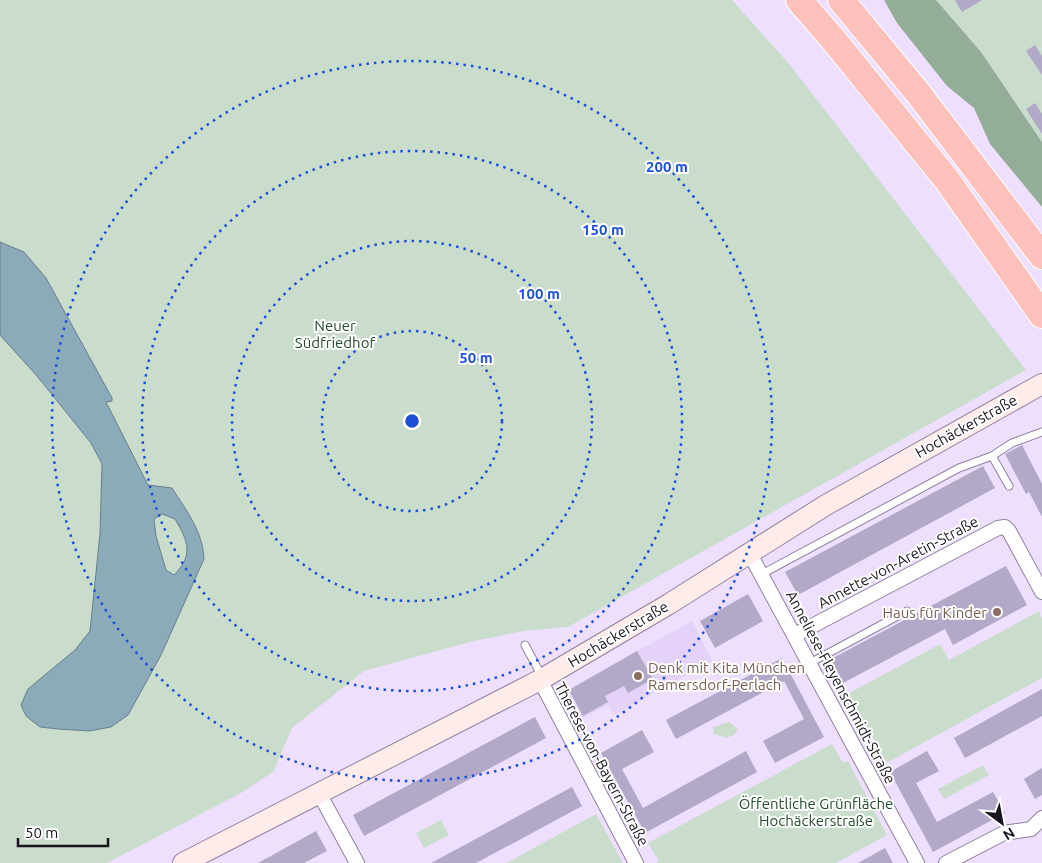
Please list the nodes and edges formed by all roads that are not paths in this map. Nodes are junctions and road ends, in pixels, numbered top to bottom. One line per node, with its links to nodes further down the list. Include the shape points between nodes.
1 (799, 0): 4 (highway, via 947,180)
2 (841, 0): 3 (highway)
3 (1042, 256)
4 (1042, 315)
5 (1039, 385): 9 (street, Hochäckerstraße, via 846,493)
6 (1042, 432): 7 (lane, via 1012,443)
7 (992, 456): 8 (lane); 10 (lane, via 959,468)
8 (1008, 486)
9 (750, 554): 10 (street, Anneliese-Fleyenschmidt-Straße); 16 (street, Hochäckerstraße)
10 (762, 574): 13 (street, Anneliese-Fleyenschmidt-Straße)
11 (1042, 592): 13 (street, Annette-von-Aretin-Straße, via 1009,531 1005,527 998,528)
12 (907, 611): 15 (lane)
13 (794, 636): 15 (street, Anneliese-Fleyenschmidt-Straße)
14 (524, 645): 16 (lane, via 539,671)
15 (810, 663): 22 (street, Anneliese-Fleyenschmidt-Straße)
16 (540, 680): 17 (street, Hochäckerstraße); 21 (street, Therese-von-Bayern-Straße)
17 (319, 793): 19 (street, Hochäckerstraße); 20 (street)
18 (1042, 818): 23 (street, via 1031,829 1004,833)
19 (183, 863)
20 (356, 863)
21 (636, 863)
22 (917, 863)
23 (946, 863)

